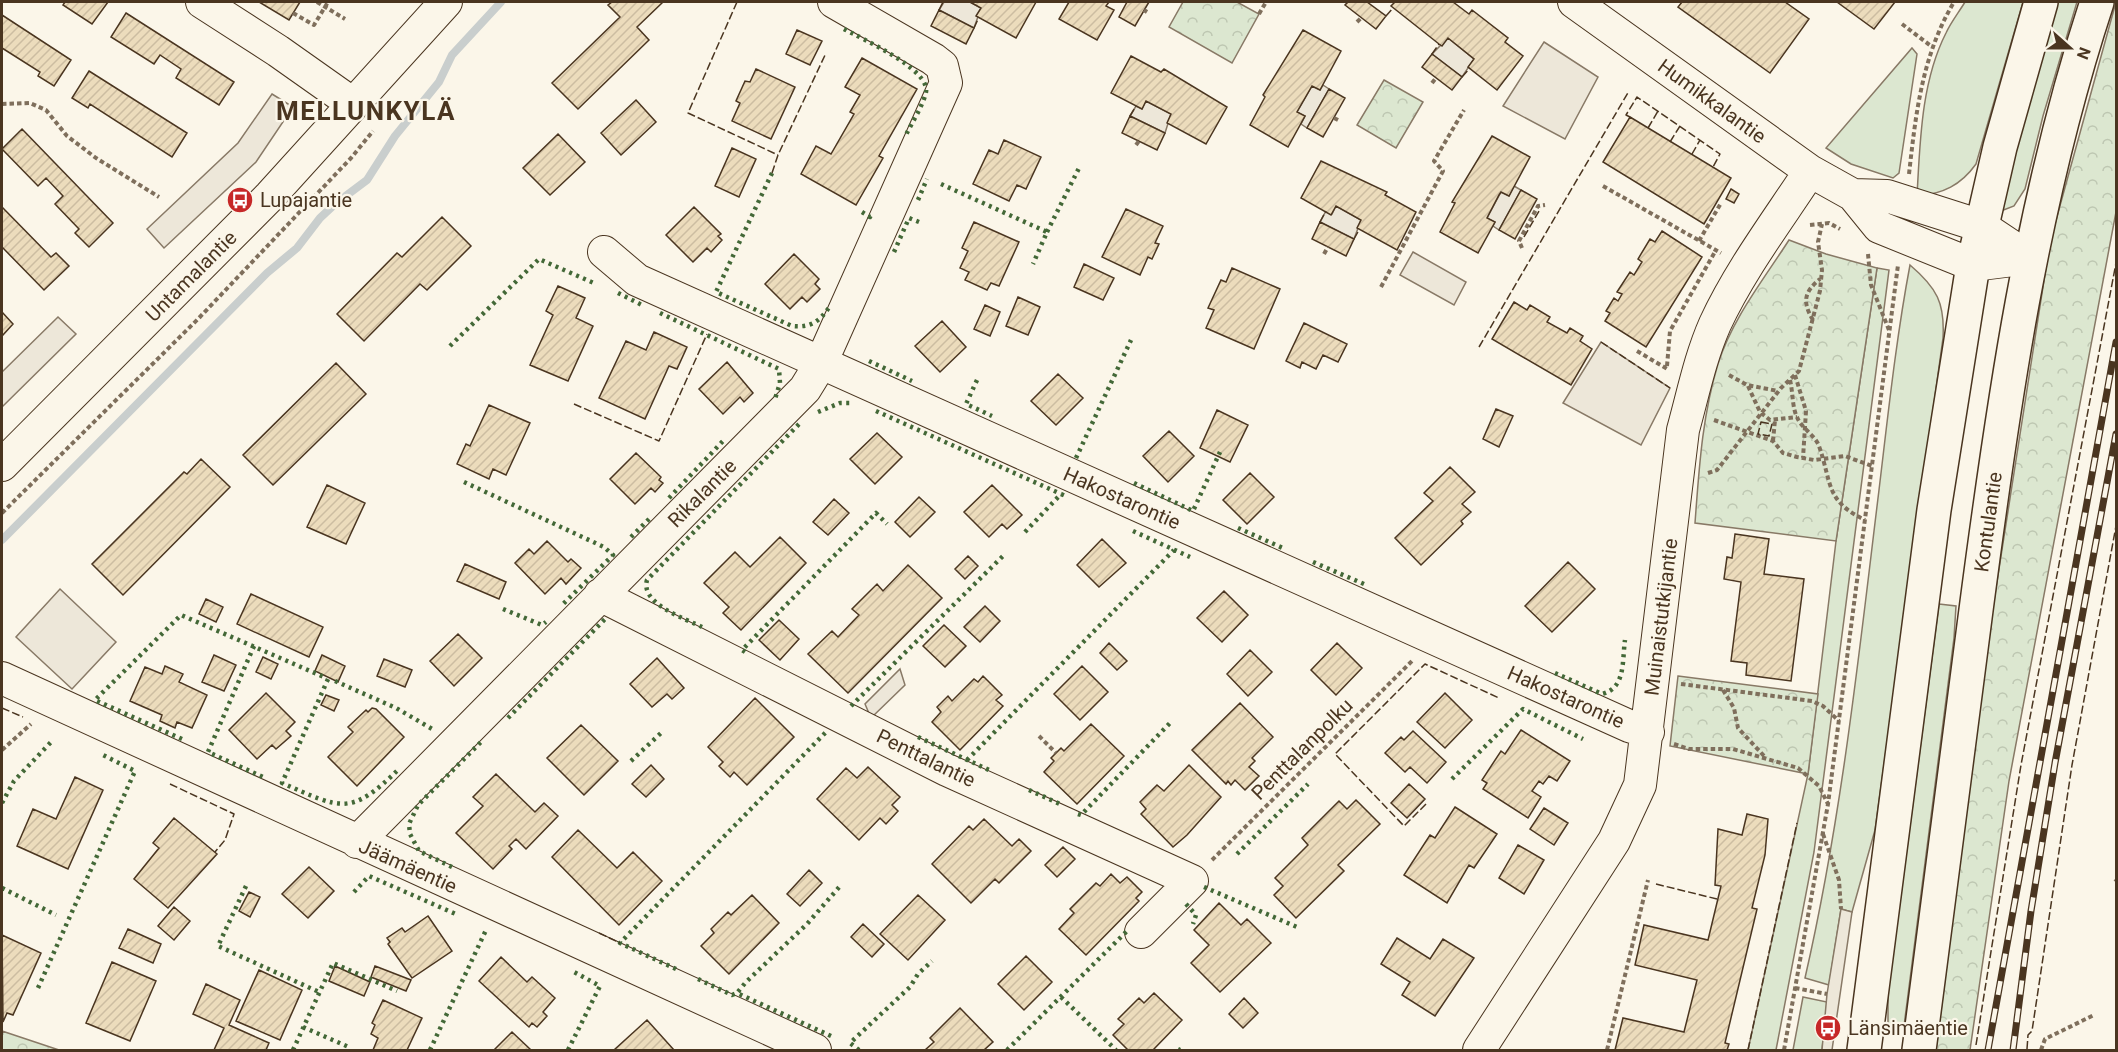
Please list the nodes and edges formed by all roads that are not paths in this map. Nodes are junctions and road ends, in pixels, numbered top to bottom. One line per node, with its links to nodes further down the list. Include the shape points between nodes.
1 (202, 2): 7 (street)
2 (446, 2): 7 (street, Untamalantie)
3 (834, 2): 14 (street, Rikalantie, via 933,59 946,75 938,105)
4 (1574, 2): 8 (street, Humikkalantie)
5 (2041, 2): 10 (main road)
6 (2097, 2): 12 (main road, Kontulantie, via 2074,71)
7 (353, 104): 15 (street, Untamalantie, via 270,196)
8 (1810, 171): 9 (street, Humikkalantie); 18 (street, Muinaistutkijantie, via 1688,367 1688,413)
9 (1853, 195): 10 (street, Humikkalantie, via 1887,196); 13 (street, Humikkalantie, via 1879,227)
10 (1981, 226): 12 (street, Humikkalantie); 13 (main road)
11 (604, 252): 14 (street, Hakostarontie, via 637,280)
12 (2029, 258): 13 (street, Humikkalantie); 24 (main road, Kontulantie, via 2005,392)
13 (1973, 265): 23 (main road, via 1934,510)
14 (821, 363): 16 (street, Rikalantie, via 805,389); 18 (street, Hakostarontie)
15 (2, 465)
16 (600, 595): 19 (street, Rikalantie); 20 (street, Penttalantie, via 947,770 1191,881)
17 (2, 678): 19 (street, Jäämäentie)
18 (1648, 732): 22 (street, Muinaistutkijantie, via 1640,785 1614,841)
19 (357, 842): 21 (street, Jäämäentie)
20 (1141, 932)
21 (815, 1050)
22 (1479, 1050)
23 (1864, 1050)
24 (1919, 1050)

